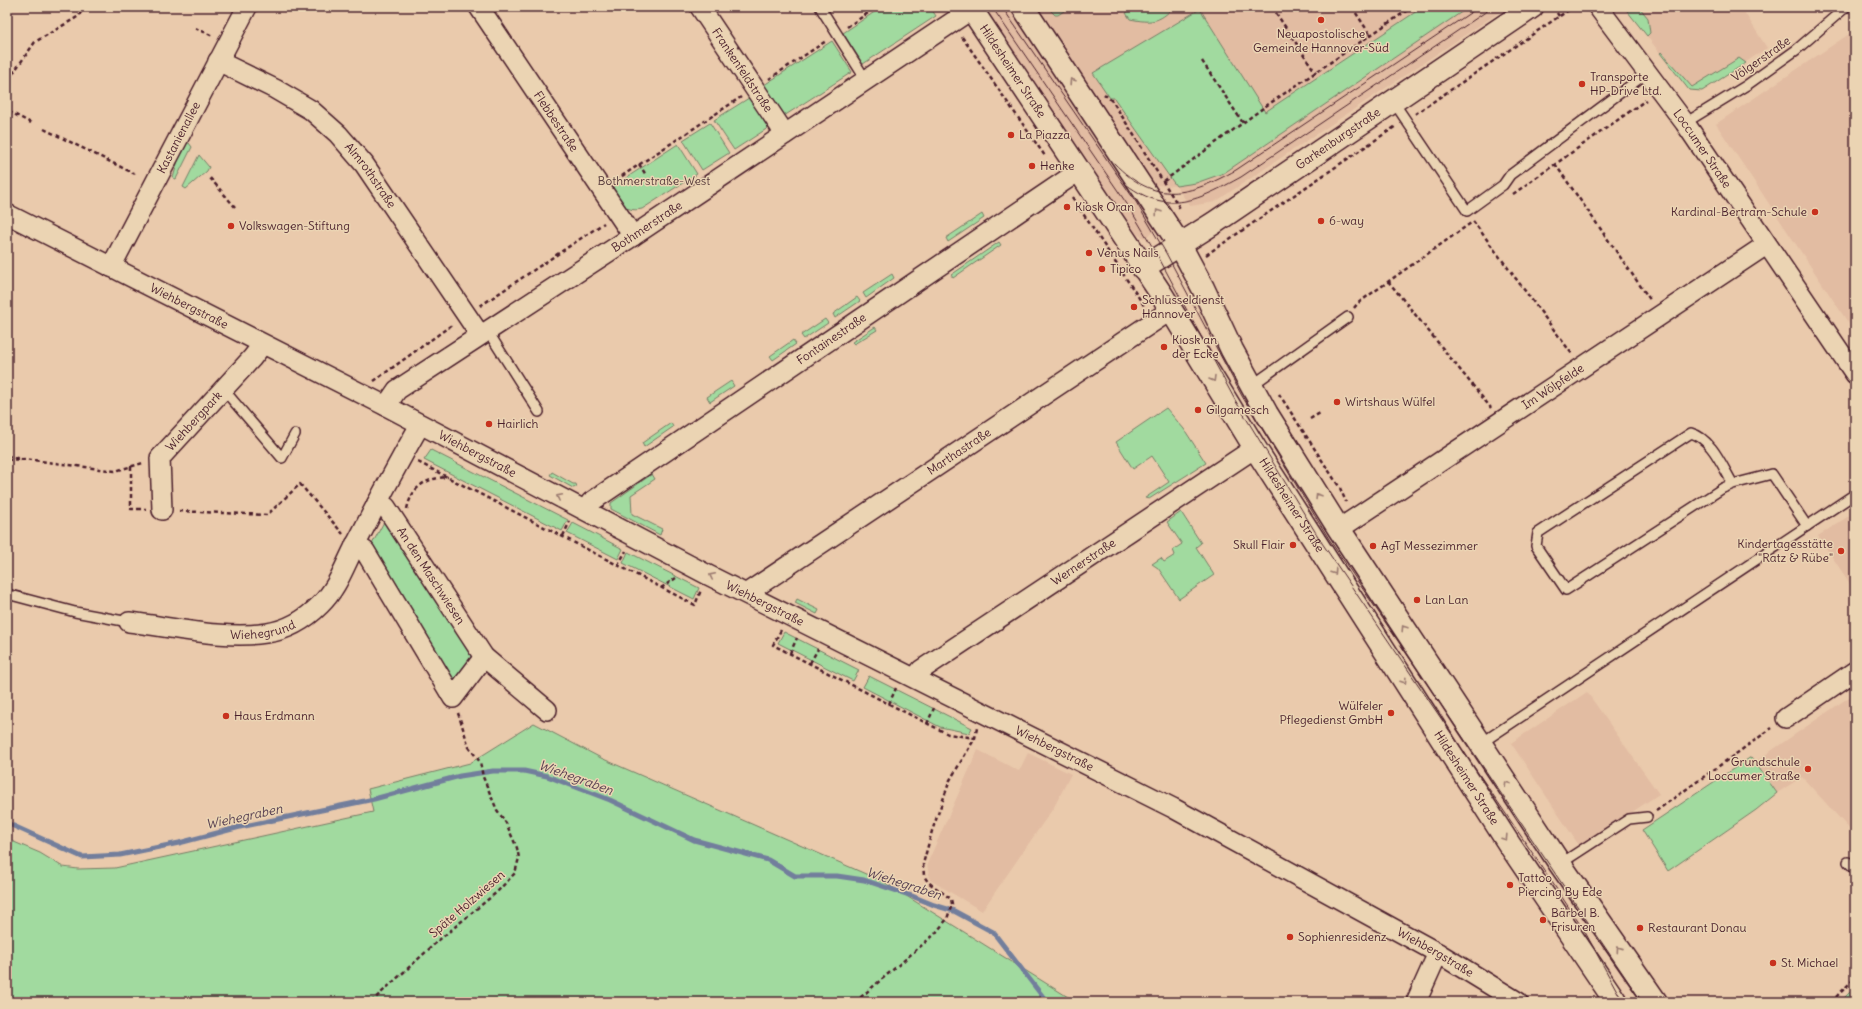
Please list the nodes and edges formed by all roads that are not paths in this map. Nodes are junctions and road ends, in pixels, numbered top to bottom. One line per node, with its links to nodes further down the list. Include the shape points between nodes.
1 (247, 7): 10 (street, Kastanienallee)
2 (480, 7): 18 (street, Flebbestraße)
3 (700, 7): 15 (street, Frankenfeldstraße)
4 (820, 7): 12 (lane)
5 (1023, 7): 19 (main road, one-way to 5)
6 (1532, 7): 13 (main road, Garkenburgstraße)
7 (1598, 7): 11 (street, Loccumer Straße)
8 (1846, 7): 14 (lane, Völgerstraße, via 1796,50)
9 (971, 8): 12 (street, Bothmerstraße); 16 (main road, Hildesheimer Straße)
10 (218, 61): 21 (street, Kastanienallee); 25 (street, Almrothstraße, via 275,88 311,110 338,134 364,164 466,314)
11 (1647, 73): 13 (lane, via 1510,175 1503,185 1467,211); 14 (street, Loccumer Straße)
12 (866, 80): 15 (street, Bothmerstraße)
13 (1393, 101): 19 (main road, Garkenburgstraße)
14 (1685, 123): 20 (street, Loccumer Straße)
15 (784, 134): 18 (street, Bothmerstraße)
16 (1071, 176): 22 (main road, Hildesheimer Straße); 39 (street, Fontainestraße, via 591,502)
17 (7, 214): 21 (street, Wiehbergstraße)
18 (633, 236): 25 (street, Bothmerstraße)
19 (1180, 245): 22 (main road, Garkenburgstraße); 28 (main road, via 1232,350)
20 (1766, 245): 27 (street, Loccumer Straße); 40 (street, Im Wölpfelde)
21 (111, 268): 26 (street, Wiehbergstraße)
22 (1143, 268): 23 (main road, Hildesheimer Straße)
23 (1171, 310): 34 (main road, Hildesheimer Straße, one-way to 34); 43 (street, Marthastraße)
24 (1348, 317): 28 (lane)
25 (484, 332): 30 (street, Bothmerstraße, via 397,390); 31 (lane)
26 (262, 344): 29 (street, Wiehbergpark); 30 (street, Wiehbergstraße)
27 (1855, 374)
28 (1259, 380): 40 (main road, one-way to 28, via 1267,414)
29 (224, 390): 33 (lane, via 282,458); 38 (street, Wiehbergpark, via 160,458)
30 (386, 406): 32 (street, Wiehbergstraße)
31 (539, 412)
32 (420, 425): 37 (street); 39 (street, Wiehbergstraße, one-way to 32)
33 (295, 434)
34 (1255, 448): 48 (street, Wernerstraße, via 921,670); 59 (main road, Hildesheimer Straße, one-way to 59, via 1509,844)
35 (1733, 484): 35 (lane, via 1566,590 1536,546 1538,533 1691,433 1707,442); 41 (lane, via 1772,474)
36 (1855, 494): 41 (lane)
37 (377, 502): 42 (street, Wiehegrund); 46 (street, An den Maschwiesen, via 386,508)
38 (162, 510)
39 (578, 515): 43 (street, Wiehbergstraße, one-way to 39)
40 (1346, 524): 51 (main road, one-way to 40)
41 (1807, 526): 51 (lane)
42 (355, 545): 45 (street, Wiehegrund, via 333,590 306,617 287,627 269,633 230,635); 46 (street, via 364,551 453,698)
43 (747, 593): 48 (street, Wiehbergstraße)
44 (7, 594): 45 (lane, via 75,612)
45 (129, 622)
46 (484, 657): 49 (street, An den Maschwiesen)
47 (1855, 671): 50 (street)
48 (915, 678): 56 (street, Wiehbergstraße, via 1173,808)
49 (547, 710)
50 (1786, 718)
51 (1480, 744): 54 (main road, one-way to 51)
52 (1647, 817): 54 (lane, via 1629,819)
53 (1848, 862): 55 (lane)
54 (1560, 864): 60 (main road, one-way to 54)
55 (1855, 869)
56 (1438, 953): 57 (street); 58 (street, Wiehbergstraße)
57 (1416, 1002)
58 (1518, 1002)
59 (1616, 1002)
60 (1656, 1002)

